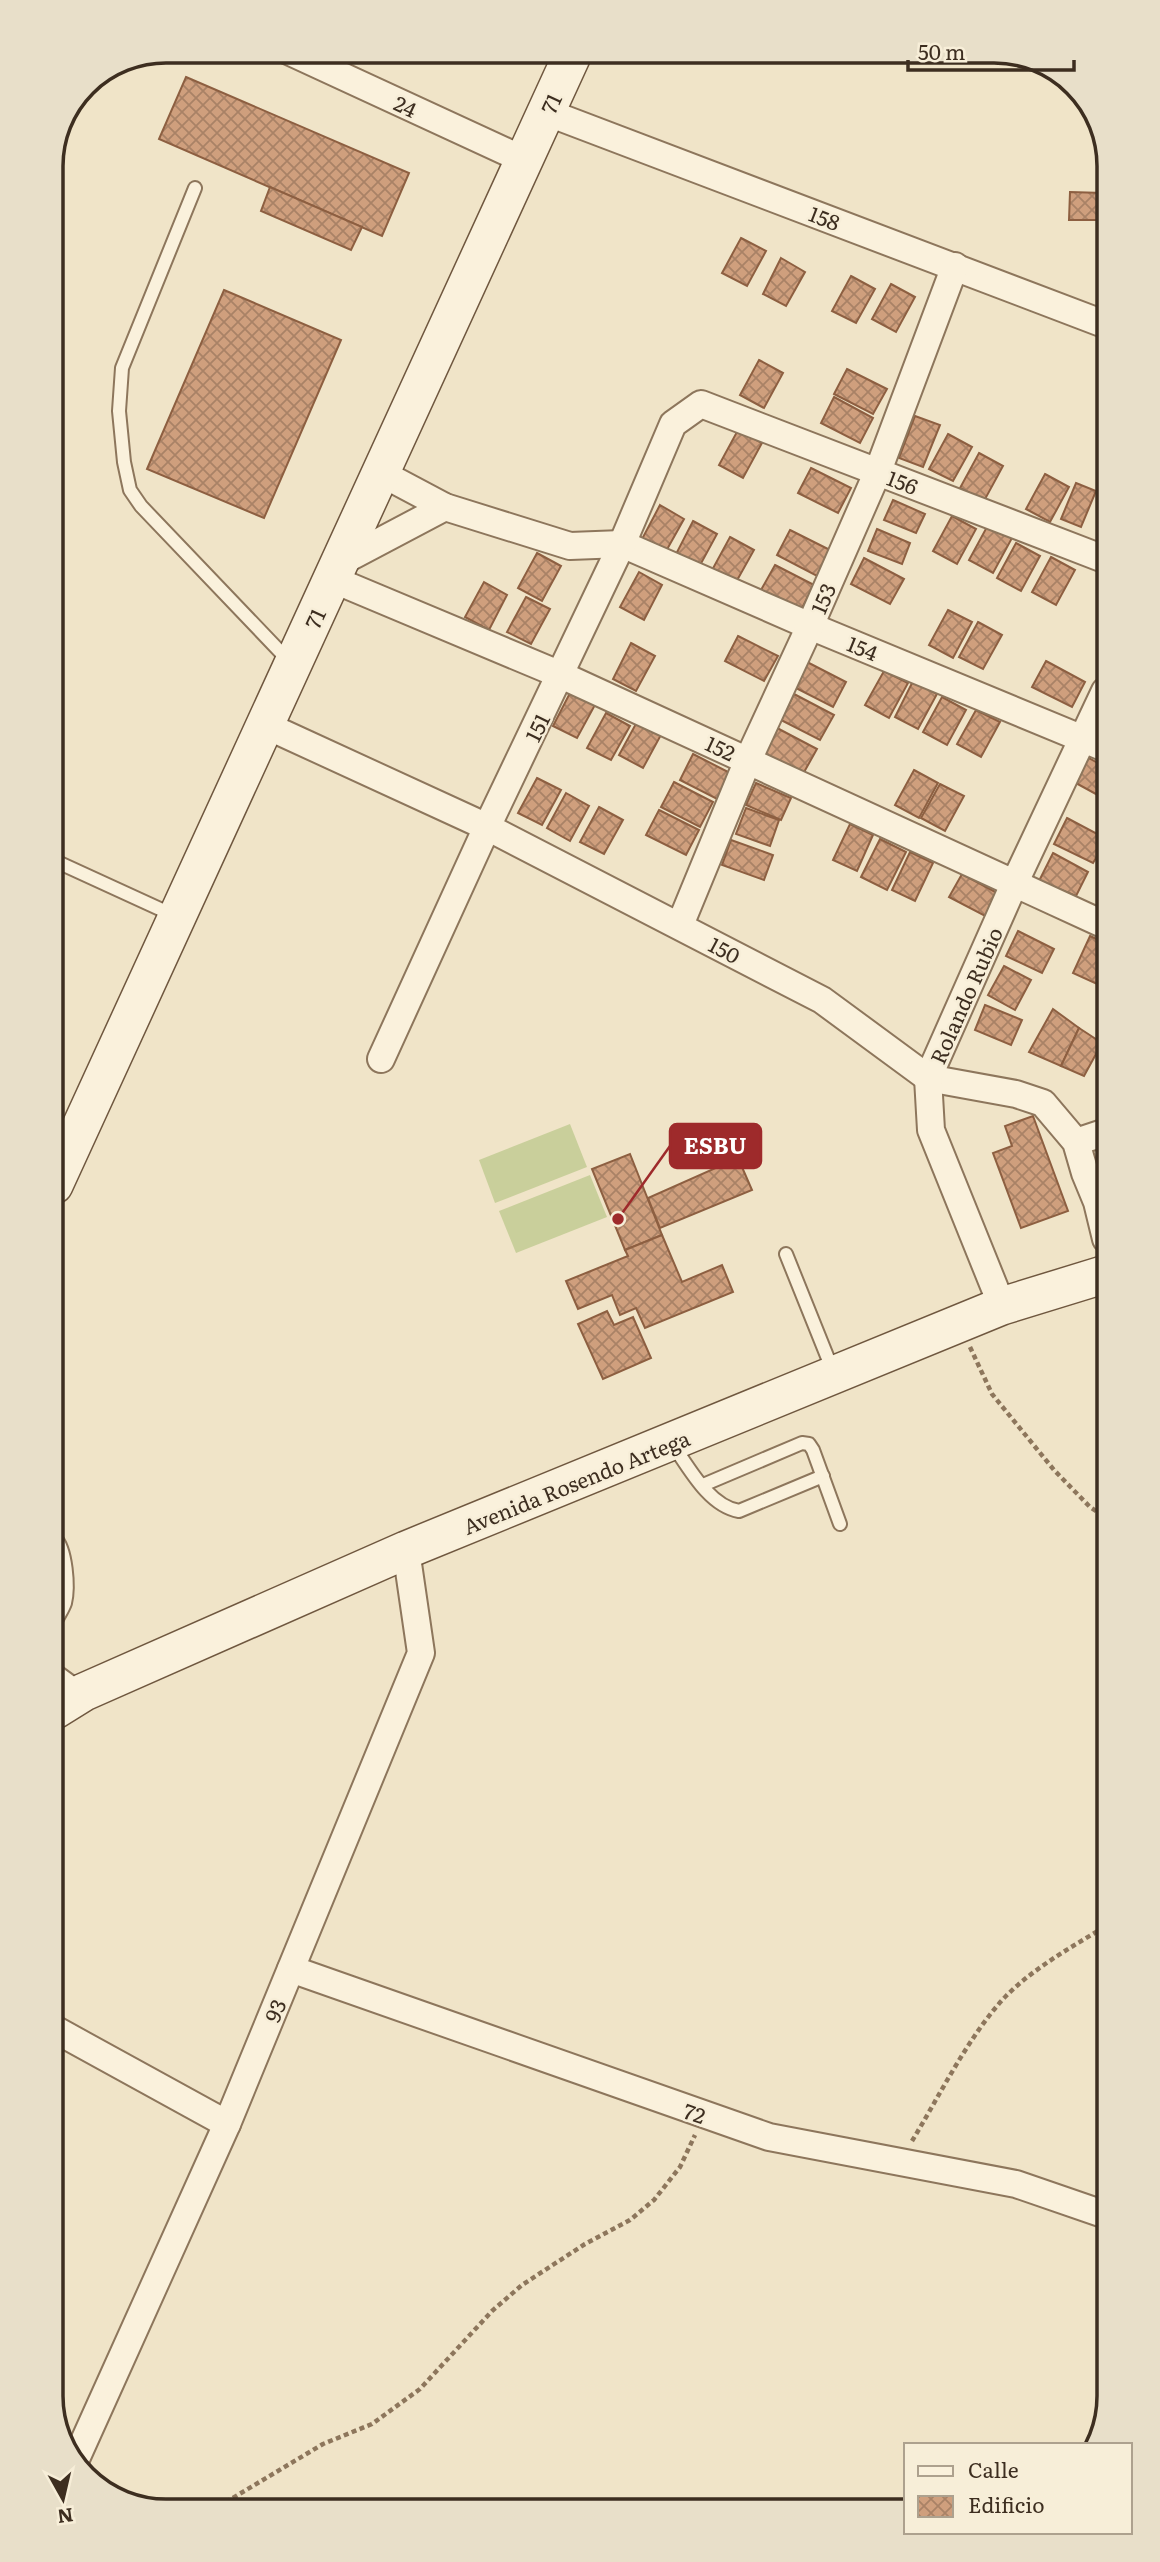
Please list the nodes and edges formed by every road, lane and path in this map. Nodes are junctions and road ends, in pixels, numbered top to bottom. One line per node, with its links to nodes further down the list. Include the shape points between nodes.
1 (314, 63): 4 (street, 24)
2 (568, 63): 3 (street, 71)
3 (546, 112): 4 (street, 71); 6 (street, 158)
4 (524, 160): 10 (street, 71)
5 (195, 188): 16 (lane, via 122,368 119,411 124,463 130,490 141,506)
6 (955, 266): 7 (street, 158); 9 (street, 153)
7 (1097, 321)
8 (701, 404): 9 (street, 156); 12 (street, 151, via 673,425)
9 (878, 471): 13 (street, 156); 15 (street, 153)
10 (381, 473): 11 (street); 14 (street, 71)
11 (445, 506): 12 (street, via 570,546); 14 (street)
12 (622, 544): 15 (street, 154); 17 (street, 151)
13 (1097, 556)
14 (335, 571): 16 (street, 71); 17 (street, 152)
15 (810, 626): 20 (street, 154); 21 (street, 153)
16 (292, 665): 18 (street, 71)
17 (561, 674): 21 (street, 152); 22 (street, 151)
18 (265, 725): 22 (street, 150); 25 (street, 71)
19 (1097, 726): 20 (street, Rolando Rubio)
20 (1093, 743): 24 (street, Rolando Rubio)
21 (748, 760): 24 (street, 152); 27 (street, 153)
22 (488, 827): 27 (street, 150); 28 (street, 151)
23 (63, 865): 25 (lane)
24 (1015, 883): 26 (street, 152); 29 (street, Rolando Rubio)
25 (177, 917): 32 (street, 71)
26 (1097, 921)
27 (680, 925): 29 (street, 150, via 821,1000)
28 (381, 1059)
29 (928, 1078): 31 (street, 150, via 1043,1103); 36 (street, Rolando Rubio, via 931,1130)
30 (1097, 1135): 31 (street)
31 (1076, 1142): 33 (street, 150)
32 (63, 1165)
33 (1097, 1202)
34 (786, 1254): 38 (lane)
35 (1097, 1277): 36 (street, Avenida Rosendo Artega)
36 (1002, 1306): 37 (street, Avenida Rosendo Artega)
37 (959, 1324): 38 (street, Avenida Rosendo Artega); 42 (path, via 992,1394 1054,1470)
38 (835, 1375): 39 (street, Avenida Rosendo Artega)
39 (671, 1442): 41 (lane); 44 (street, Avenida Rosendo Artega)
40 (823, 1476): 41 (lane, via 739,1510 719,1502); 41 (lane, via 813,1450 802,1443); 43 (lane)
41 (703, 1485)
42 (1097, 1512)
43 (840, 1524)
44 (407, 1550): 47 (street, Avenida Rosendo Artega); 49 (street, 93, via 421,1653)
45 (63, 1556): 46 (lane)
46 (63, 1606)
47 (70, 1701)
48 (1097, 1931): 53 (path, via 1060,1953 1007,1996 978,2033)
49 (291, 1969): 51 (street, 72); 52 (street, 93)
50 (63, 2034): 52 (street)
51 (704, 2115): 53 (street, 72, via 769,2137); 56 (path, via 680,2167 643,2211 522,2286 492,2311 420,2389 372,2424 323,2445)
52 (227, 2124): 55 (street, 93)
53 (898, 2163): 54 (street, 72, via 1016,2184)
54 (1097, 2212)
55 (79, 2452)
56 (231, 2499)

